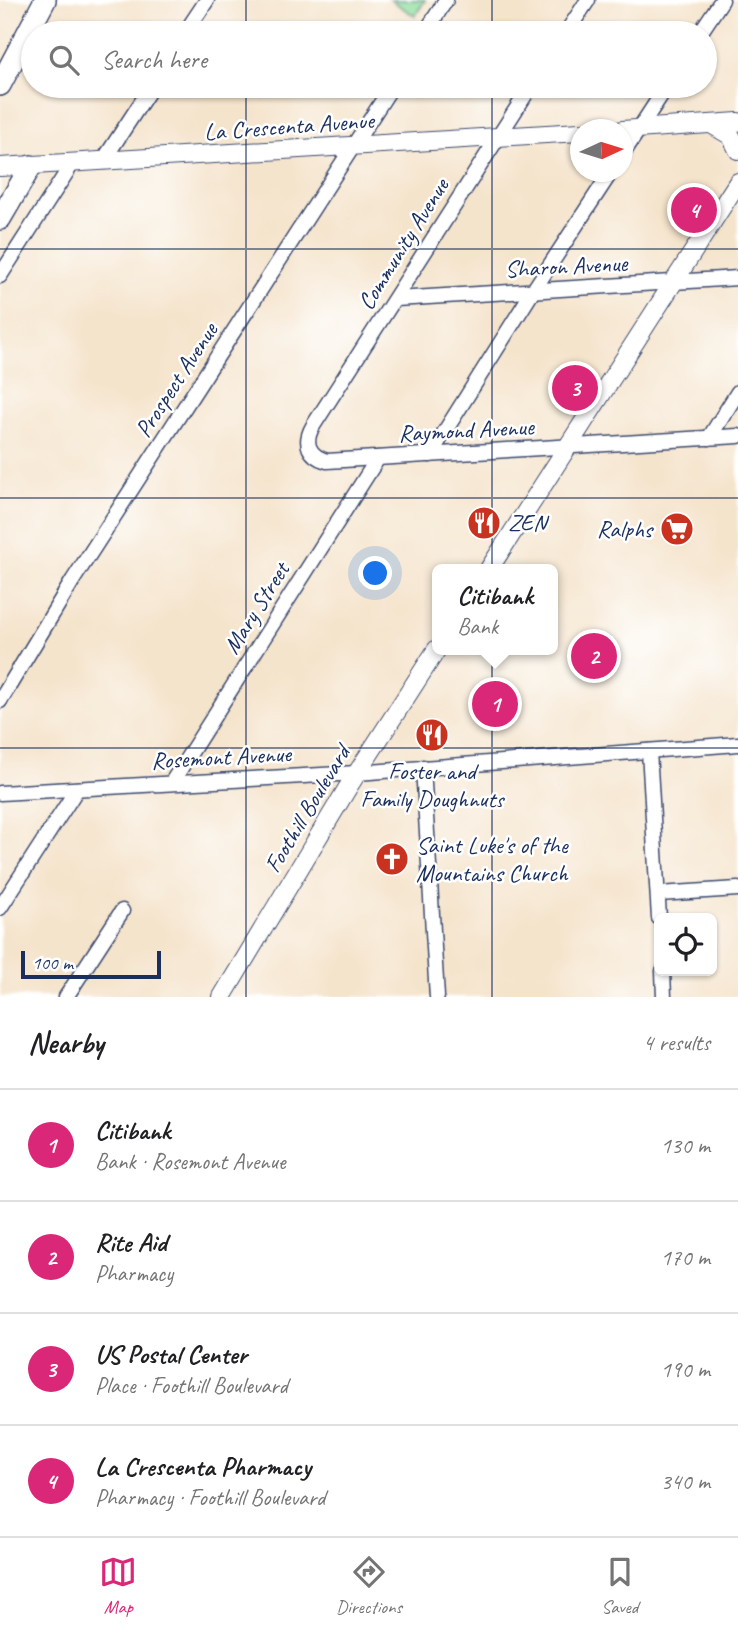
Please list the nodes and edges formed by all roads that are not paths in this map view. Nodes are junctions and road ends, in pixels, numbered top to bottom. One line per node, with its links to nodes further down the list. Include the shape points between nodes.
1 (45, 0): 6 (highway)
2 (207, 0): 7 (street)
3 (446, 0): 8 (street)
4 (589, 0): 9 (street)
5 (722, 0): 10 (street)
6 (34, 21)
7 (194, 21)
8 (433, 21)
9 (574, 21)
10 (709, 21)
11 (21, 45): 12 (highway)
12 (0, 85)
13 (144, 98): 25 (street)
14 (384, 98): 23 (street, Prospect Avenue)
15 (523, 98): 22 (street, Community Avenue)
16 (657, 98): 19 (street)
17 (738, 122): 18 (main road)
18 (711, 124): 20 (main road); 24 (main road, via 731,136)
19 (633, 127)
20 (633, 129)
21 (570, 133): 22 (main road, La Crescenta Avenue)
22 (497, 138): 23 (main road, La Crescenta Avenue); 36 (street, Community Avenue)
23 (353, 146): 25 (main road, La Crescenta Avenue); 46 (street, Prospect Avenue)
24 (738, 150)
25 (103, 162): 26 (main road, La Crescenta Avenue)
26 (72, 164): 27 (main road, La Crescenta Avenue); 32 (street)
27 (31, 166): 28 (main road, La Crescenta Avenue); 31 (highway)
28 (1, 167)
29 (604, 182): 35 (street)
30 (738, 182): 34 (main road)
31 (0, 219)
32 (0, 276)
33 (738, 278): 34 (street, Sharon Avenue)
34 (674, 282): 35 (street, Sharon Avenue); 41 (main road)
35 (533, 290): 36 (street, Sharon Avenue); 42 (street)
36 (396, 299): 38 (street, Community Avenue)
37 (738, 392): 40 (street)
38 (313, 426): 43 (street, Raymond Avenue, via 307,447 321,459)
39 (738, 436): 40 (street, Raymond Avenue)
40 (709, 438): 41 (street, Raymond Avenue)
41 (567, 447): 42 (street, Raymond Avenue); 44 (main road)
42 (430, 455): 43 (street, Raymond Avenue)
43 (378, 458): 51 (street, Mary Street)
44 (492, 564)
45 (433, 655): 50 (main road, Foothill Boulevard)
46 (0, 701)
47 (738, 744): 48 (street, Rosemont Avenue)
48 (649, 751): 49 (street, Rosemont Avenue); 55 (street)
49 (423, 767): 50 (street, Rosemont Avenue); 62 (street)
50 (357, 773): 51 (street, Rosemont Avenue); 61 (main road, Foothill Boulevard)
51 (173, 782): 52 (street, Rosemont Avenue)
52 (78, 789): 53 (street, Rosemont Avenue); 56 (street)
53 (0, 793)
54 (738, 889): 55 (street)
55 (658, 894): 58 (street)
56 (0, 908)
57 (122, 911): 60 (street)
58 (659, 913)
59 (663, 976): 63 (street)
60 (66, 997)
61 (222, 997)
62 (436, 997)
63 (664, 997)

